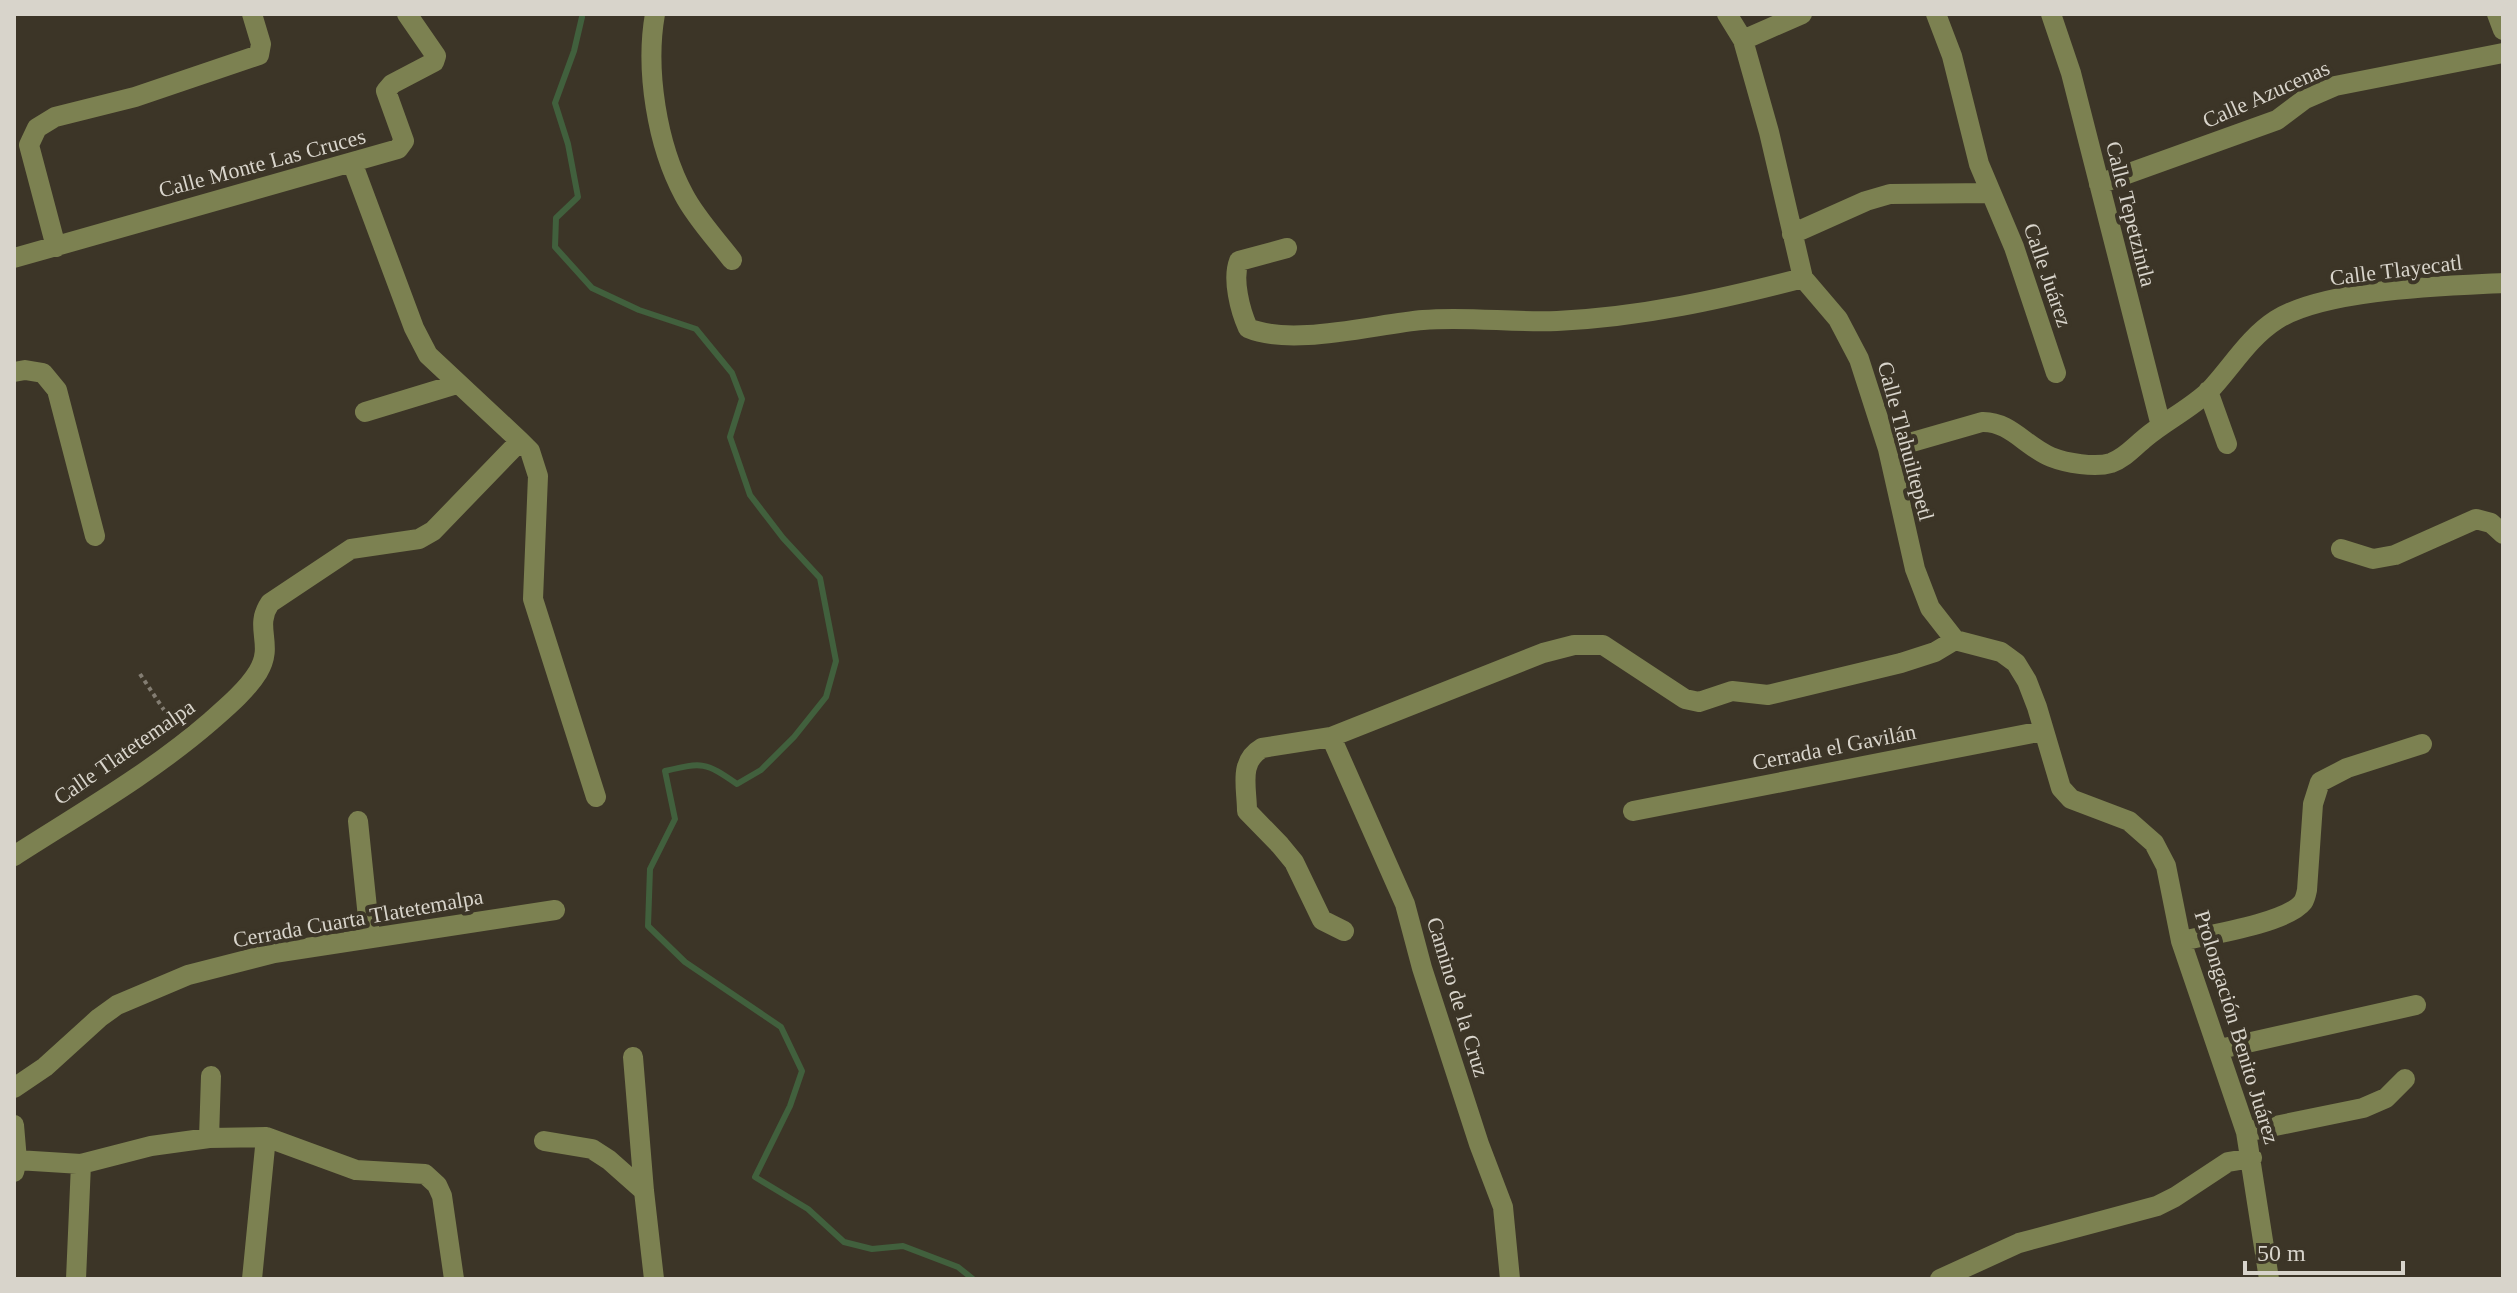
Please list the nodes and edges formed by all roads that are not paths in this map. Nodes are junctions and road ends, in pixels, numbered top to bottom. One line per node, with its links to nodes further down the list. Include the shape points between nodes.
1 (252, 14): 16 (street, via 259,55 135,97 55,117 37,128 29,145)
2 (407, 14): 12 (street, Calle Monte Las Cruces, via 436,56 434,62 386,91 404,141 398,149)
3 (655, 14): 19 (street, via 651,57 672,171 685,198)
4 (1727, 14): 10 (street, Calle Tlahuiltepetl)
5 (1802, 14): 10 (street)
6 (1936, 14): 14 (street, Calle Juárez)
7 (2051, 14): 13 (street, Calle Tepetzintla)
8 (2497, 14): 9 (street)
9 (2503, 30)
10 (1743, 40): 15 (street, Calle Tlahuiltepetl)
11 (2503, 53): 13 (street, Calle Azucenas, via 2335,86 2277,120)
12 (352, 162): 16 (street, Calle Monte Las Cruces); 24 (street, via 414,328 428,355)
13 (2099, 184): 27 (street, Calle Tepetzintla)
14 (1991, 193): 15 (street, via 1890,194); 23 (street, Calle Juárez)
15 (1792, 234): 20 (street, Calle Tlahuiltepetl)
16 (56, 247): 18 (street, Calle Monte Las Cruces)
17 (1287, 248): 20 (street, via 1248,257 1236,269 1248,328 1262,334 1332,334 1425,319 1557,321 1648,314)
18 (14, 258)
19 (732, 260)
20 (1803, 278): 30 (street, Calle Tlahuiltepetl, via 1838,319 1859,359)
21 (2503, 283): 25 (street, Calle Tlayecatl, via 2350,296 2302,308 2260,332)
22 (14, 372): 32 (street, via 43,373 57,390)
23 (2056, 373)
24 (457, 384): 26 (street); 28 (street)
25 (2208, 391): 27 (street, Calle Tlayecatl); 29 (street)
26 (365, 412)
27 (2161, 426): 30 (street, Calle Tlayecatl, via 2109,464 2050,457 1996,422)
28 (520, 441): 38 (street, via 530,451 538,476 533,599); 41 (street, Calle Tlatetemalpa, via 433,531 419,539 351,549 270,603 264,613 266,655 256,675 223,710 147,771)
29 (2227, 444)
30 (1888, 449): 34 (street, Calle Tlahuiltepetl, via 1915,569 1930,608)
31 (2503, 534): 33 (street, via 2476,519 2395,555 2373,559)
32 (95, 536)
33 (2341, 549)
34 (1955, 640): 35 (street, Prolongación Benito Juárez, via 2001,652 2016,663); 36 (street, via 1886,667 1768,695 1732,691 1699,702 1685,699 1603,645 1574,645)
35 (2043, 731): 39 (street, Cerrada el Gavilán); 45 (street, Prolongación Benito Juárez, via 2061,788 2071,799 2129,821 2154,843 2171,883)
36 (1331, 737): 43 (street, via 1252,754 1246,764 1247,811 1294,862 1322,920); 65 (street, Camino de la Cruz, via 1405,904 1503,1207)
37 (2422, 744): 45 (street, via 2320,782 2313,804 2307,890 2296,908 2262,923)
38 (596, 797)
39 (1633, 811)
40 (358, 821): 44 (street)
41 (14, 856)
42 (555, 910): 44 (street, Cerrada Cuarta Tlatetemalpa)
43 (1344, 931)
44 (370, 937): 51 (street, Cerrada Cuarta Tlatetemalpa, via 188,975 117,1005)
45 (2181, 941): 47 (street, Prolongación Benito Juárez)
46 (2416, 1005): 47 (street)
47 (2220, 1049): 53 (street, Prolongación Benito Juárez)
48 (633, 1057): 60 (street)
49 (211, 1076): 55 (street)
50 (2405, 1079): 53 (street, via 2386,1098 2363,1108)
51 (14, 1088)
52 (14, 1125): 59 (street)
53 (2246, 1132): 57 (street, Prolongación Benito Juárez)
54 (266, 1137): 55 (street); 62 (street); 63 (street, via 356,1170 425,1174 442,1196)
55 (209, 1138): 58 (street)
56 (544, 1141): 60 (street, via 592,1149)
57 (2252, 1158): 66 (street, via 2228,1162 2157,1206 2019,1243); 67 (street, Prolongación Benito Juárez)
58 (81, 1164): 59 (street); 61 (street)
59 (16, 1166)
60 (644, 1191): 64 (street)
61 (76, 1279)
62 (252, 1279)
63 (454, 1279)
64 (654, 1279)
65 (1510, 1279)
66 (1940, 1279)
67 (2269, 1279)

